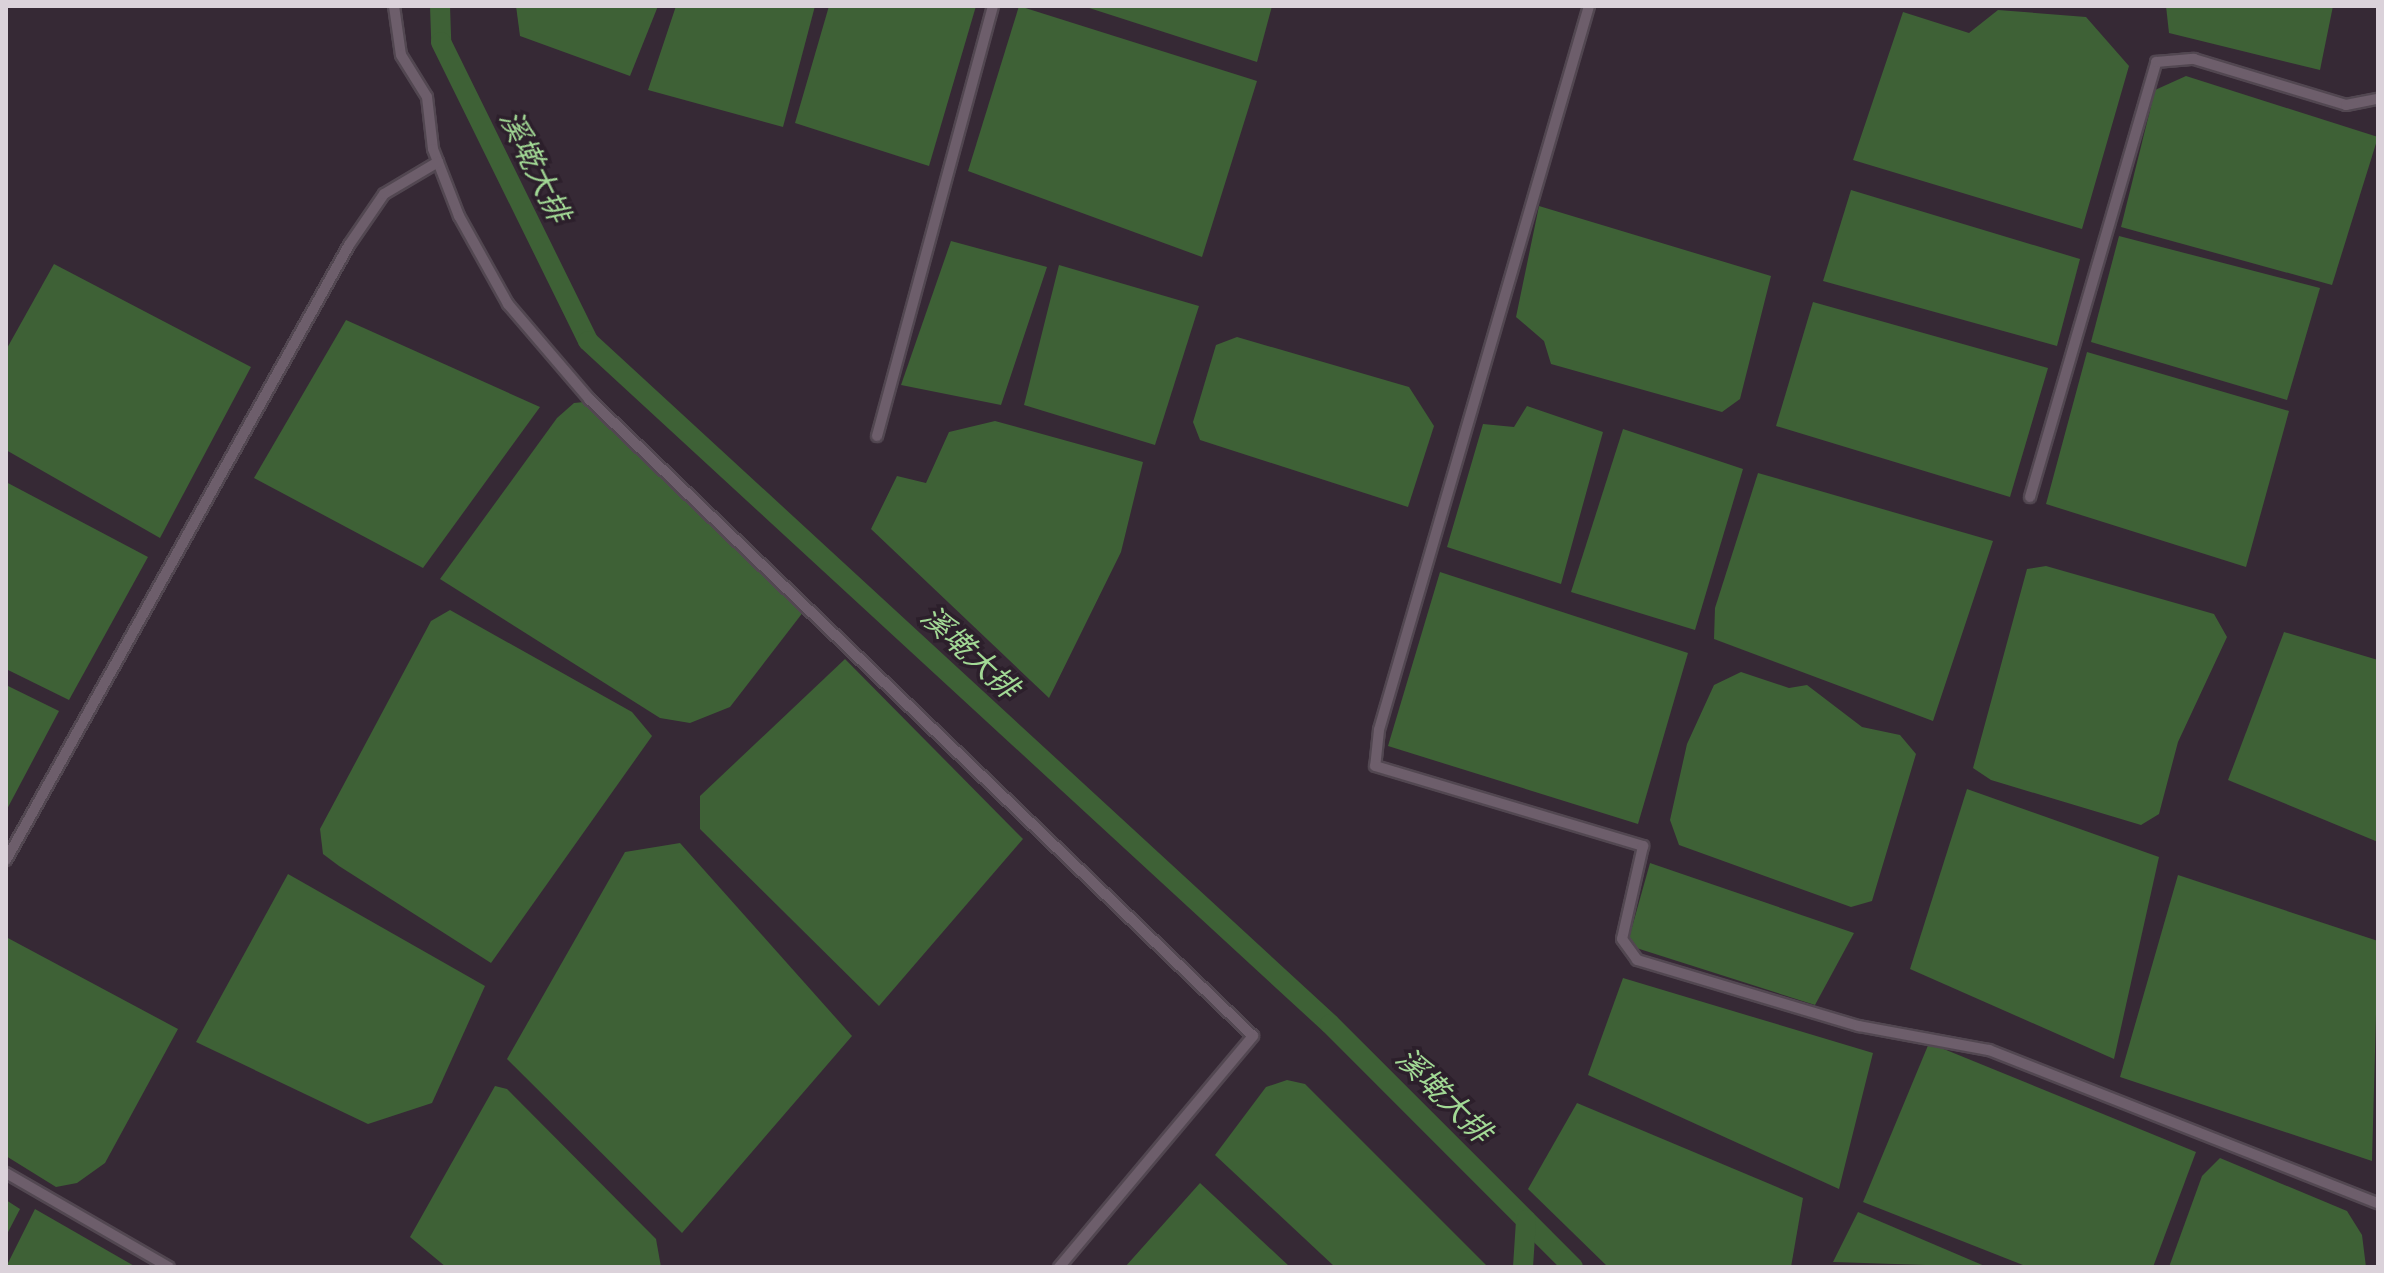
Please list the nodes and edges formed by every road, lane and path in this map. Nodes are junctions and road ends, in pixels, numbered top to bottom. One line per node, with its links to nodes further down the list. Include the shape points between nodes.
1 (394, 6): 5 (lane, via 401,55 427,97)
2 (993, 6): 6 (lane)
3 (1589, 6): 10 (lane, via 1387,700 1375,766 1643,846 1622,939 1637,960 1859,1026 1989,1050)
4 (2378, 99): 7 (lane, via 2346,105 2194,59 2156,62)
5 (438, 162): 8 (lane, via 384,194 349,245); 12 (lane, via 508,304 589,399 1253,1036)
6 (877, 436)
7 (2030, 497)
8 (6, 860)
9 (6, 1173): 11 (lane)
10 (2378, 1203)
11 (169, 1267)
12 (1059, 1267)

